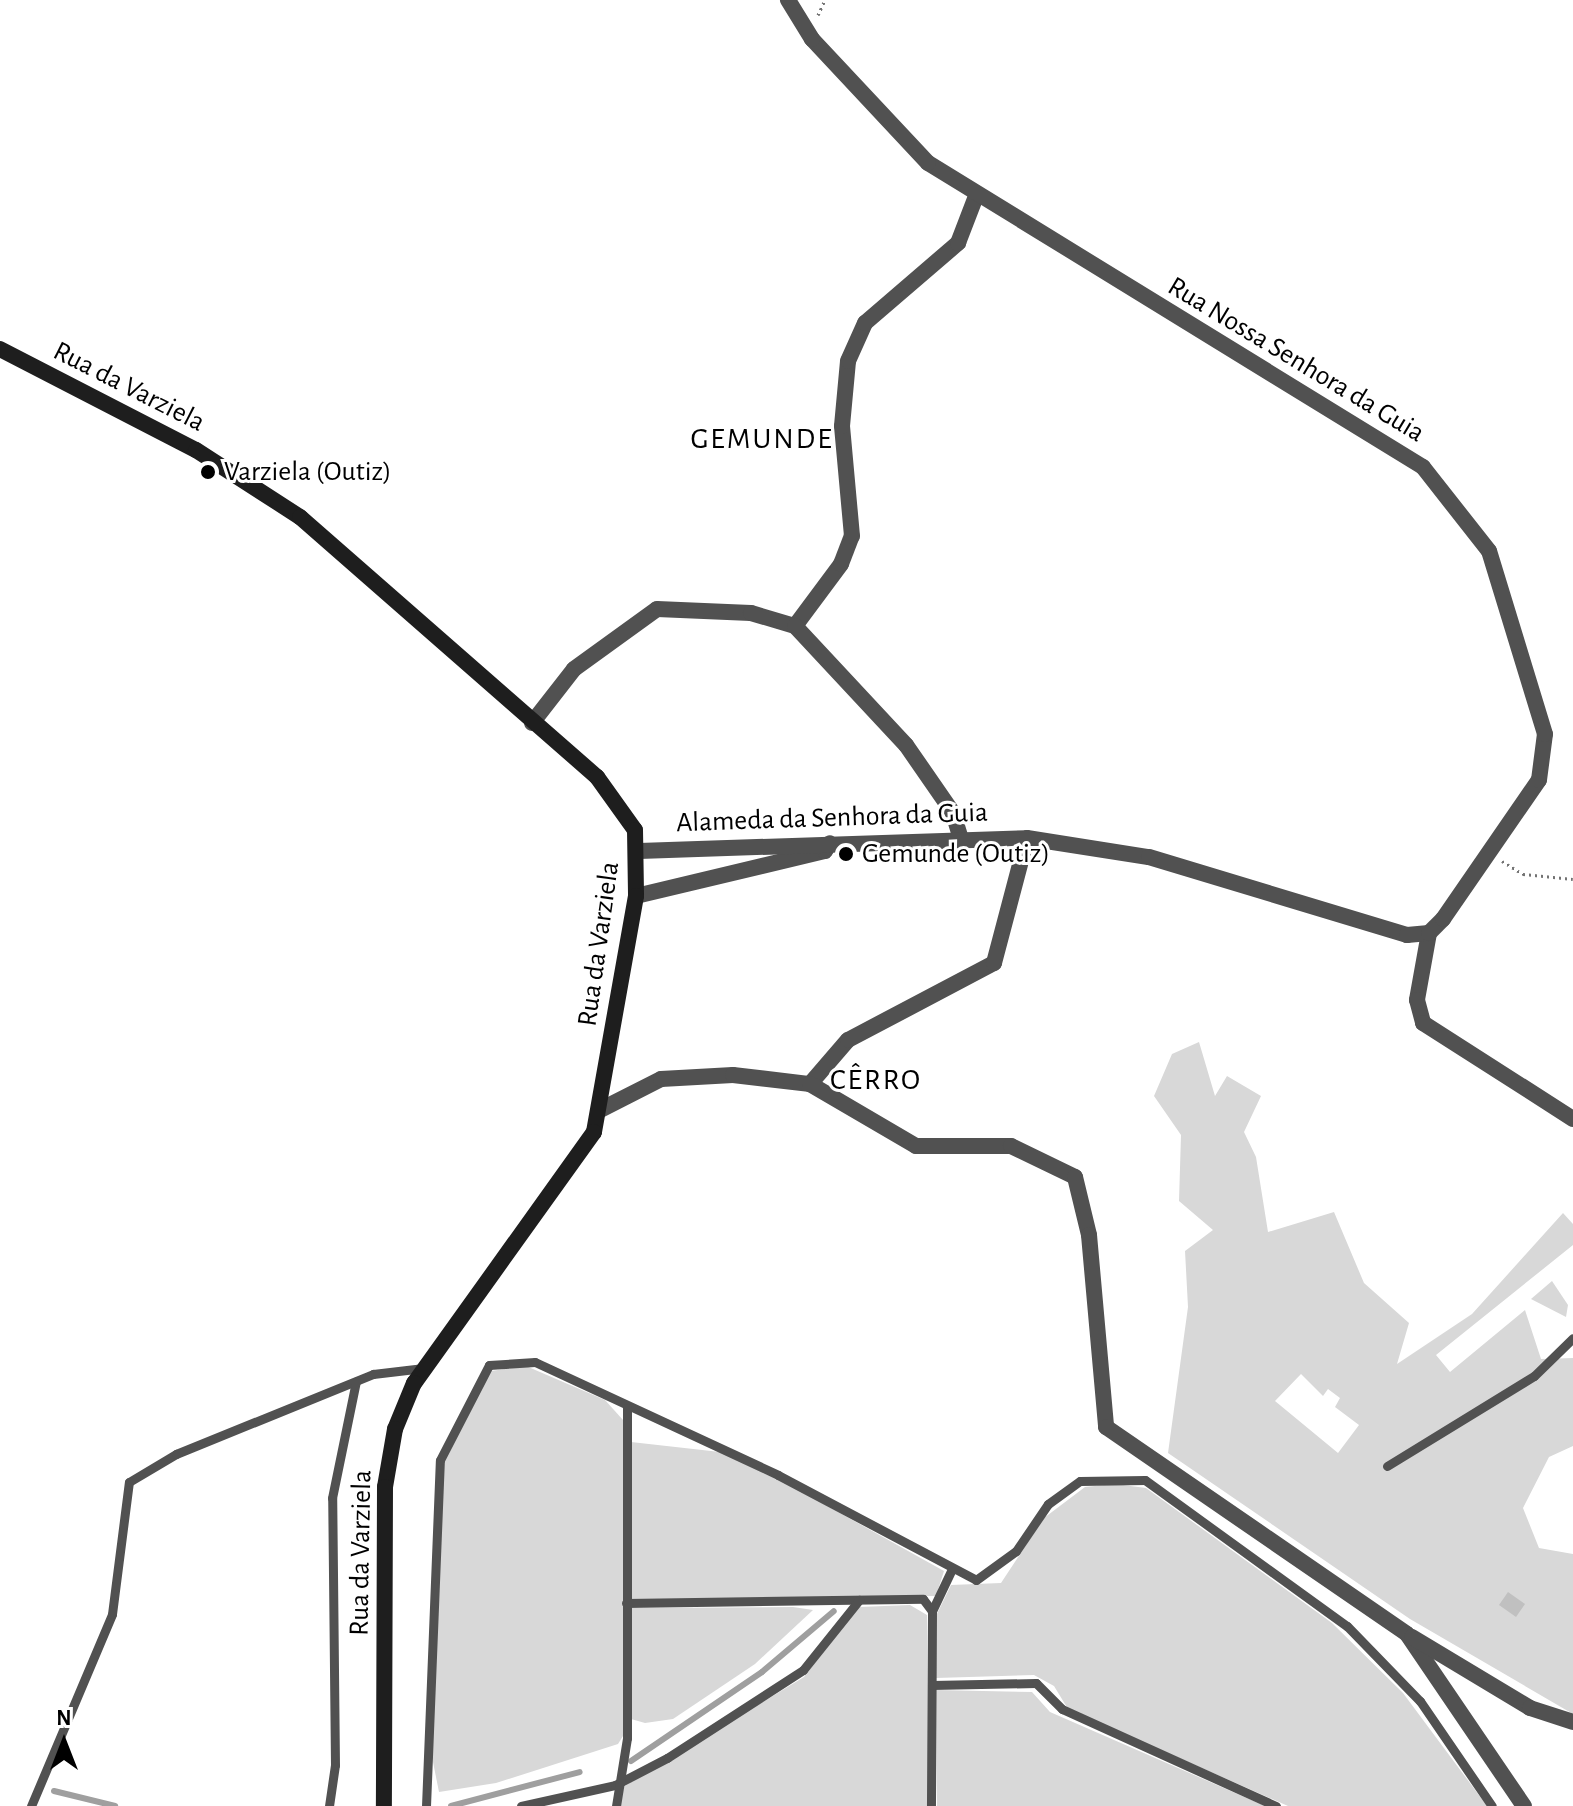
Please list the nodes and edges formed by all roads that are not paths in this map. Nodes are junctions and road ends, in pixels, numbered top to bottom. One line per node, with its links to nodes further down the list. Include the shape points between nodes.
1 (788, 0): 2 (street, Rua Nossa Senhora da Guia, via 812,39 928,163)
2 (976, 196): 4 (street, via 958,243 865,323 848,361 842,426 852,536 841,564); 11 (street, Rua Nossa Senhora da Guia, via 1423,467 1489,551 1545,734 1539,780)
3 (0, 349): 5 (main road, Rua da Varziela, via 265,492)
4 (795, 626): 5 (street, via 711,607 657,609 574,669); 7 (street, via 906,745 953,813)
5 (532, 723): 9 (main road, Rua da Varziela, via 625,807)
6 (1027, 838): 7 (street, Alameda da Senhora da Guia); 11 (street, via 1149,857 1385,929); 12 (street, via 994,963 848,1040)
7 (961, 839): 8 (street, Alameda da Senhora da Guia)
8 (830, 841): 9 (street, Alameda da Senhora da Guia); 10 (street, via 825,851)
9 (639, 851): 10 (main road, Rua da Varziela)
10 (636, 896): 13 (main road, Rua da Varziela)
11 (1429, 933): 14 (street, via 1417,1000 1423,1023)
12 (810, 1084): 13 (street, via 733,1075 661,1079); 24 (street, via 916,1146 1011,1146 1075,1177 1089,1235 1106,1427)
13 (602, 1109): 16 (main road, Rua da Varziela, via 577,1164)
14 (1573, 1119)
15 (1573, 1338): 19 (lane, via 1534,1376)
16 (425, 1368): 17 (lane); 30 (main road, Rua da Varziela, via 395,1429 385,1487)
17 (356, 1381): 28 (lane, via 176,1454 129,1482 112,1614); 29 (lane, via 332,1498 335,1765)
18 (627, 1408): 20 (lane, via 778,1475); 22 (lane); 31 (lane, via 535,1362 489,1365 473,1385 440,1460)
19 (1387, 1466)
20 (951, 1571): 23 (lane); 36 (lane, via 987,1575 1016,1551 1048,1504 1080,1481 1145,1480 1356,1634 1420,1701)
21 (859, 1600): 22 (lane); 23 (lane, via 923,1599); 27 (lane, via 803,1670)
22 (626, 1603): 27 (lane, via 627,1738)
23 (932, 1611): 25 (lane)
24 (1407, 1634): 26 (street, via 1530,1708); 37 (street)
25 (932, 1685): 34 (lane); 35 (lane, via 1036,1683 1062,1709)
26 (1573, 1722)
27 (615, 1785): 32 (lane); 33 (lane)
28 (31, 1806)
29 (329, 1806)
30 (384, 1806)
31 (426, 1806)
32 (521, 1806)
33 (616, 1806)
34 (931, 1806)
35 (1276, 1806)
36 (1492, 1806)
37 (1524, 1806)

